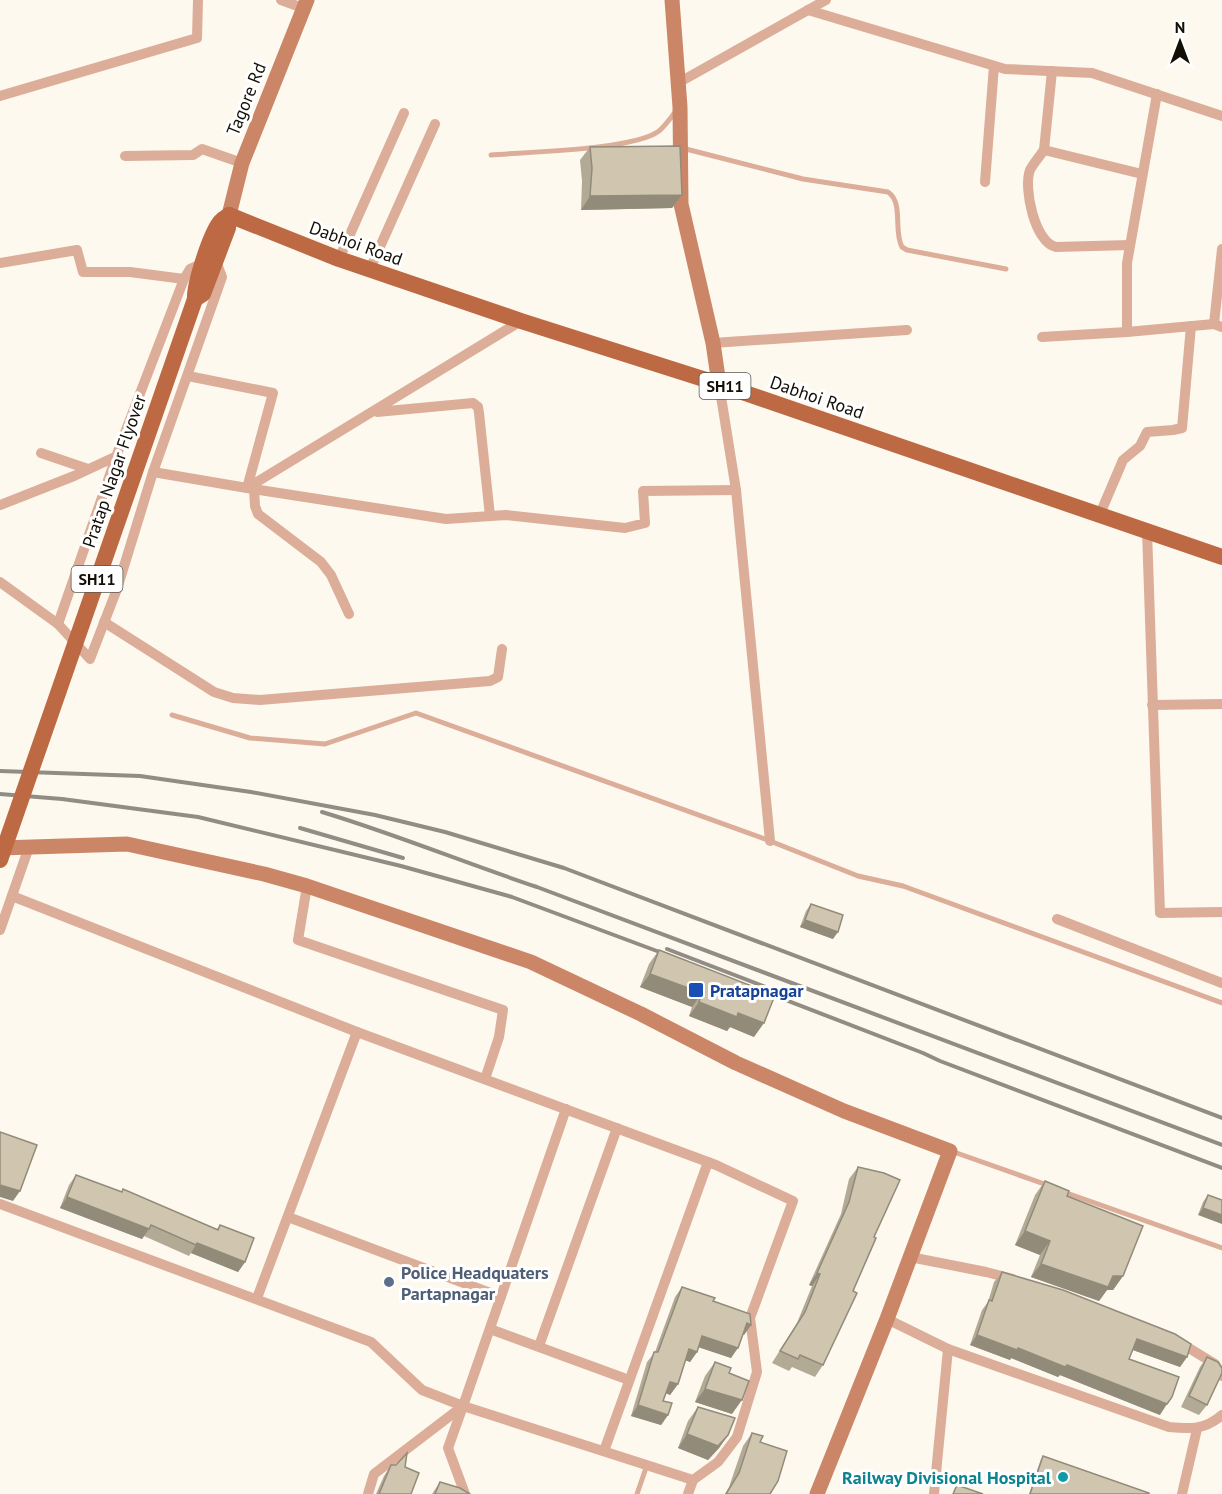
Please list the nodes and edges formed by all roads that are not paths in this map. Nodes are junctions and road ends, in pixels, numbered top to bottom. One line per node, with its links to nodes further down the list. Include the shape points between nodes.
1 (198, 0): 11 (street, via 197,38)
2 (281, 0): 5 (street)
3 (672, 0): 9 (street)
4 (826, 0): 6 (street)
5 (305, 4): 20 (street, Tagore Rd)
6 (808, 10): 7 (street); 9 (street)
7 (994, 66): 8 (street); 22 (street)
8 (1052, 71): 10 (street, via 1092,73); 17 (street)
9 (678, 83): 12 (street)
10 (1156, 94): 14 (street); 21 (street)
11 (0, 96)
12 (680, 107): 16 (street); 18 (lane, via 658,131 645,138 595,147)
13 (404, 113): 26 (street)
14 (1222, 116)
15 (435, 124): 28 (street)
16 (680, 148): 29 (lane, via 803,179 888,192 896,201 902,247); 37 (street, via 681,204)
17 (1044, 150): 21 (street); 24 (street, via 1029,172 1030,205 1043,239 1052,247)
18 (491, 155)
19 (125, 156): 20 (street, via 192,155 202,149)
20 (242, 162): 23 (street, Tagore Rd)
21 (1142, 174): 24 (street)
22 (985, 182)
23 (229, 215): 26 (main road, Dabhoi Road / SH11); 30 (main road, Pratap Nagar Flyover, via 221,221)
24 (1130, 246): 35 (street)
25 (1222, 249): 33 (street)
26 (339, 259): 28 (main road, Dabhoi Road / SH11)
27 (0, 263): 30 (street, via 77,250 83,272)
28 (370, 269): 31 (main road, Dabhoi Road / SH11)
29 (1006, 269)
30 (202, 271): 38 (street, via 222,277); 42 (street); 63 (main road, Pratap Nagar Flyover / SH11, bridge)
31 (521, 321): 39 (main road, Dabhoi Road / SH11); 40 (street)
32 (1191, 326): 33 (street); 35 (street); 48 (street, via 1182,428 1147,432 1140,446 1123,460)
33 (1218, 326)
34 (907, 330): 37 (street)
35 (1127, 332): 36 (street)
36 (1042, 337)
37 (712, 343): 39 (street)
38 (188, 376): 44 (street); 45 (street, via 273,393)
39 (719, 384): 46 (street); 48 (main road, Dabhoi Road / SH11)
40 (371, 412): 45 (street); 49 (street, via 473,403 479,413)
41 (40, 453): 43 (street)
42 (117, 456): 43 (street); 55 (street)
43 (88, 469): 47 (street)
44 (153, 472): 45 (street); 54 (street)
45 (251, 488): 49 (street, via 446,519); 53 (street, via 258,514 321,562)
46 (736, 490): 49 (street, via 644,491 645,523 625,528); 60 (street)
47 (0, 505)
48 (1100, 514): 50 (main road, Dabhoi Road / SH11)
49 (490, 516)
50 (1147, 531): 51 (main road, Dabhoi Road / SH11); 58 (street)
51 (1222, 556)
52 (0, 582): 55 (street)
53 (349, 614)
54 (104, 622): 55 (street, via 90,659); 56 (street, via 214,692 260,700 490,681 498,677)
55 (58, 624)
56 (502, 649)
57 (1222, 704): 58 (street)
58 (1152, 705): 66 (street, via 1160,913)
59 (172, 715): 60 (lane, via 250,738 325,744 416,712)
60 (770, 841): 70 (lane, via 858,876 903,886)
61 (29, 847): 62 (street); 64 (street, via 127,844); 65 (street)
62 (0, 848)
63 (0, 860)
64 (307, 886): 72 (street, via 298,940 503,1010 499,1037); 75 (street, via 531,962 736,1063 844,1111)
65 (12, 896): 68 (street); 71 (street)
66 (1222, 912)
67 (1057, 919): 69 (street)
68 (0, 930)
69 (1222, 983)
70 (1222, 1003)
71 (357, 1032): 72 (street); 78 (street)
72 (484, 1079): 73 (street)
73 (566, 1109): 74 (street); 82 (street)
74 (617, 1128): 76 (street); 87 (street)
75 (950, 1150): 79 (lane); 80 (street)
76 (708, 1162): 90 (street); 96 (street, via 793,1201 750,1318 757,1372 737,1437 718,1462)
77 (0, 1204): 83 (street)
78 (288, 1217): 82 (street); 83 (street)
79 (1222, 1248)
80 (910, 1257): 81 (street); 84 (street)
81 (1027, 1284)
82 (501, 1297): 85 (street)
83 (257, 1298): 91 (street, via 371,1342 422,1390)
84 (887, 1319): 88 (street); 101 (street)
85 (490, 1329): 87 (street); 91 (street)
86 (1167, 1335): 89 (street, via 1215,1364)
87 (539, 1346): 90 (street)
88 (948, 1349): 93 (street, via 1168,1427); 102 (street)
89 (1222, 1376)
90 (629, 1380): 94 (street)
91 (463, 1406): 94 (street); 97 (street, via 374,1474); 98 (street, via 448,1448)
92 (1222, 1415): 93 (street)
93 (1197, 1429): 103 (street)
94 (604, 1451): 95 (street)
95 (647, 1465): 96 (street); 99 (lane)
96 (693, 1480): 100 (street)
97 (368, 1494)
98 (465, 1494)
99 (637, 1494)
100 (688, 1494)
101 (817, 1494)
102 (934, 1494)
103 (1182, 1494)

